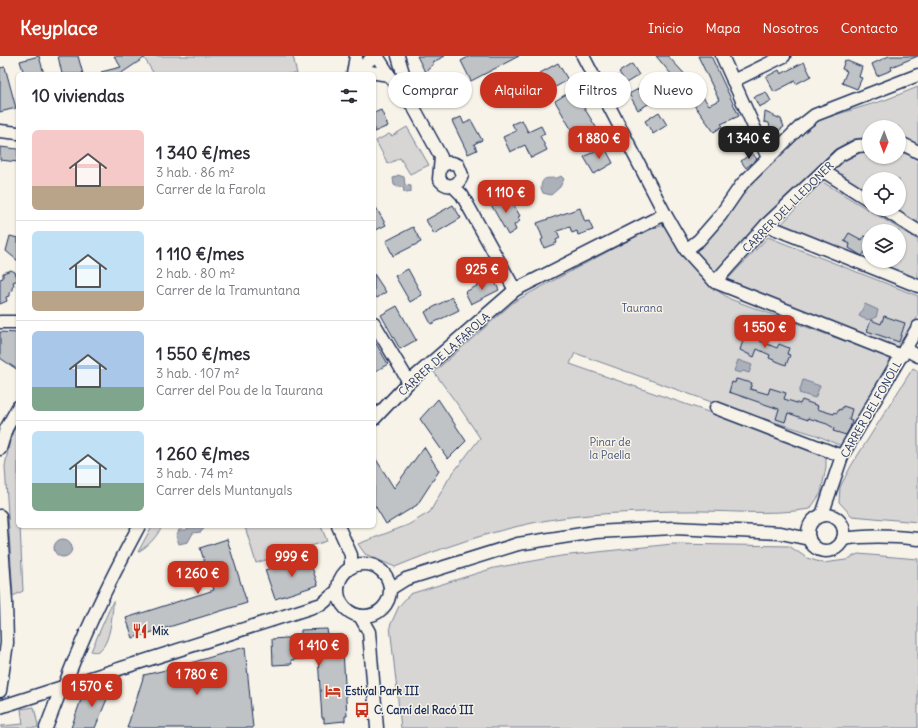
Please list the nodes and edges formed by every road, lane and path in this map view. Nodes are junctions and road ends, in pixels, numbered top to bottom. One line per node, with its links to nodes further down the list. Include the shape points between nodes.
1 (356, 56): 7 (street)
2 (375, 56): 8 (street); 12 (street)
3 (398, 56): 9 (street)
4 (583, 56): 25 (street)
5 (722, 56): 13 (street)
6 (784, 56): 13 (street)
7 (354, 72)
8 (356, 72)
9 (403, 72)
10 (376, 73): 12 (street)
11 (918, 75): 20 (street, via 815,115)
12 (388, 76)
13 (733, 81): 20 (street)
14 (414, 108): 21 (street)
15 (0, 131): 16 (street)
16 (16, 133)
17 (862, 146): 22 (street, CARRER DEL LLEDONER, via 840,155)
18 (906, 146): 19 (street)
19 (918, 152)
20 (768, 158): 29 (street, via 742,184 720,216 699,240)
21 (444, 162): 23 (street, via 458,165 462,172); 23 (street, via 440,179 445,185)
22 (823, 171): 24 (street); 27 (street, CARRER DEL LLEDONER)
23 (456, 184): 32 (street)
24 (862, 196)
25 (665, 214): 29 (street); 32 (street, CARRER DE LA FAROLA)
26 (894, 216): 28 (street)
27 (766, 225): 30 (street, CARRER DEL LLEDONER); 31 (street)
28 (918, 231)
29 (686, 250): 30 (street)
30 (715, 282): 37 (street)
31 (918, 286)
32 (515, 290): 39 (street, CARRER DE LA FAROLA)
33 (0, 322): 34 (street)
34 (16, 322)
35 (376, 326): 39 (street)
36 (918, 327): 37 (street, CARRER DEL FONOLL)
37 (904, 353): 38 (street); 44 (street, CARRER DEL FONOLL)
38 (918, 356)
39 (409, 382): 42 (street, CARRER DE LA FAROLA)
40 (716, 408): 44 (street)
41 (16, 410): 43 (street, via 6,428)
42 (376, 417)
43 (0, 449)
44 (842, 456): 46 (street, CARRER DEL FONOLL, via 830,494)
45 (0, 516): 65 (street, via 7,643)
46 (828, 516): 47 (street, via 838,519); 50 (street, via 812,522)
47 (844, 527): 51 (street); 53 (street)
48 (138, 528): 64 (street, via 114,573)
49 (339, 528): 54 (street)
50 (809, 533): 53 (street, via 817,548 823,551 835,548); 56 (street, via 674,528 595,532 518,544)
51 (866, 536): 52 (street); 53 (street)
52 (918, 539)
53 (843, 540)
54 (354, 562): 55 (street, via 377,567); 58 (street, via 341,577)
55 (385, 575): 56 (street); 57 (street)
56 (410, 578): 57 (street)
57 (390, 589): 61 (street, via 387,602)
58 (337, 591): 59 (street); 60 (street)
59 (322, 604): 60 (street); 64 (street)
60 (344, 608): 62 (street)
61 (378, 612): 62 (street); 63 (street)
62 (360, 616): 63 (street)
63 (369, 632): 68 (street)
64 (62, 688): 66 (street); 67 (street)
65 (0, 691)
66 (0, 707)
67 (46, 728)
68 (377, 728)

